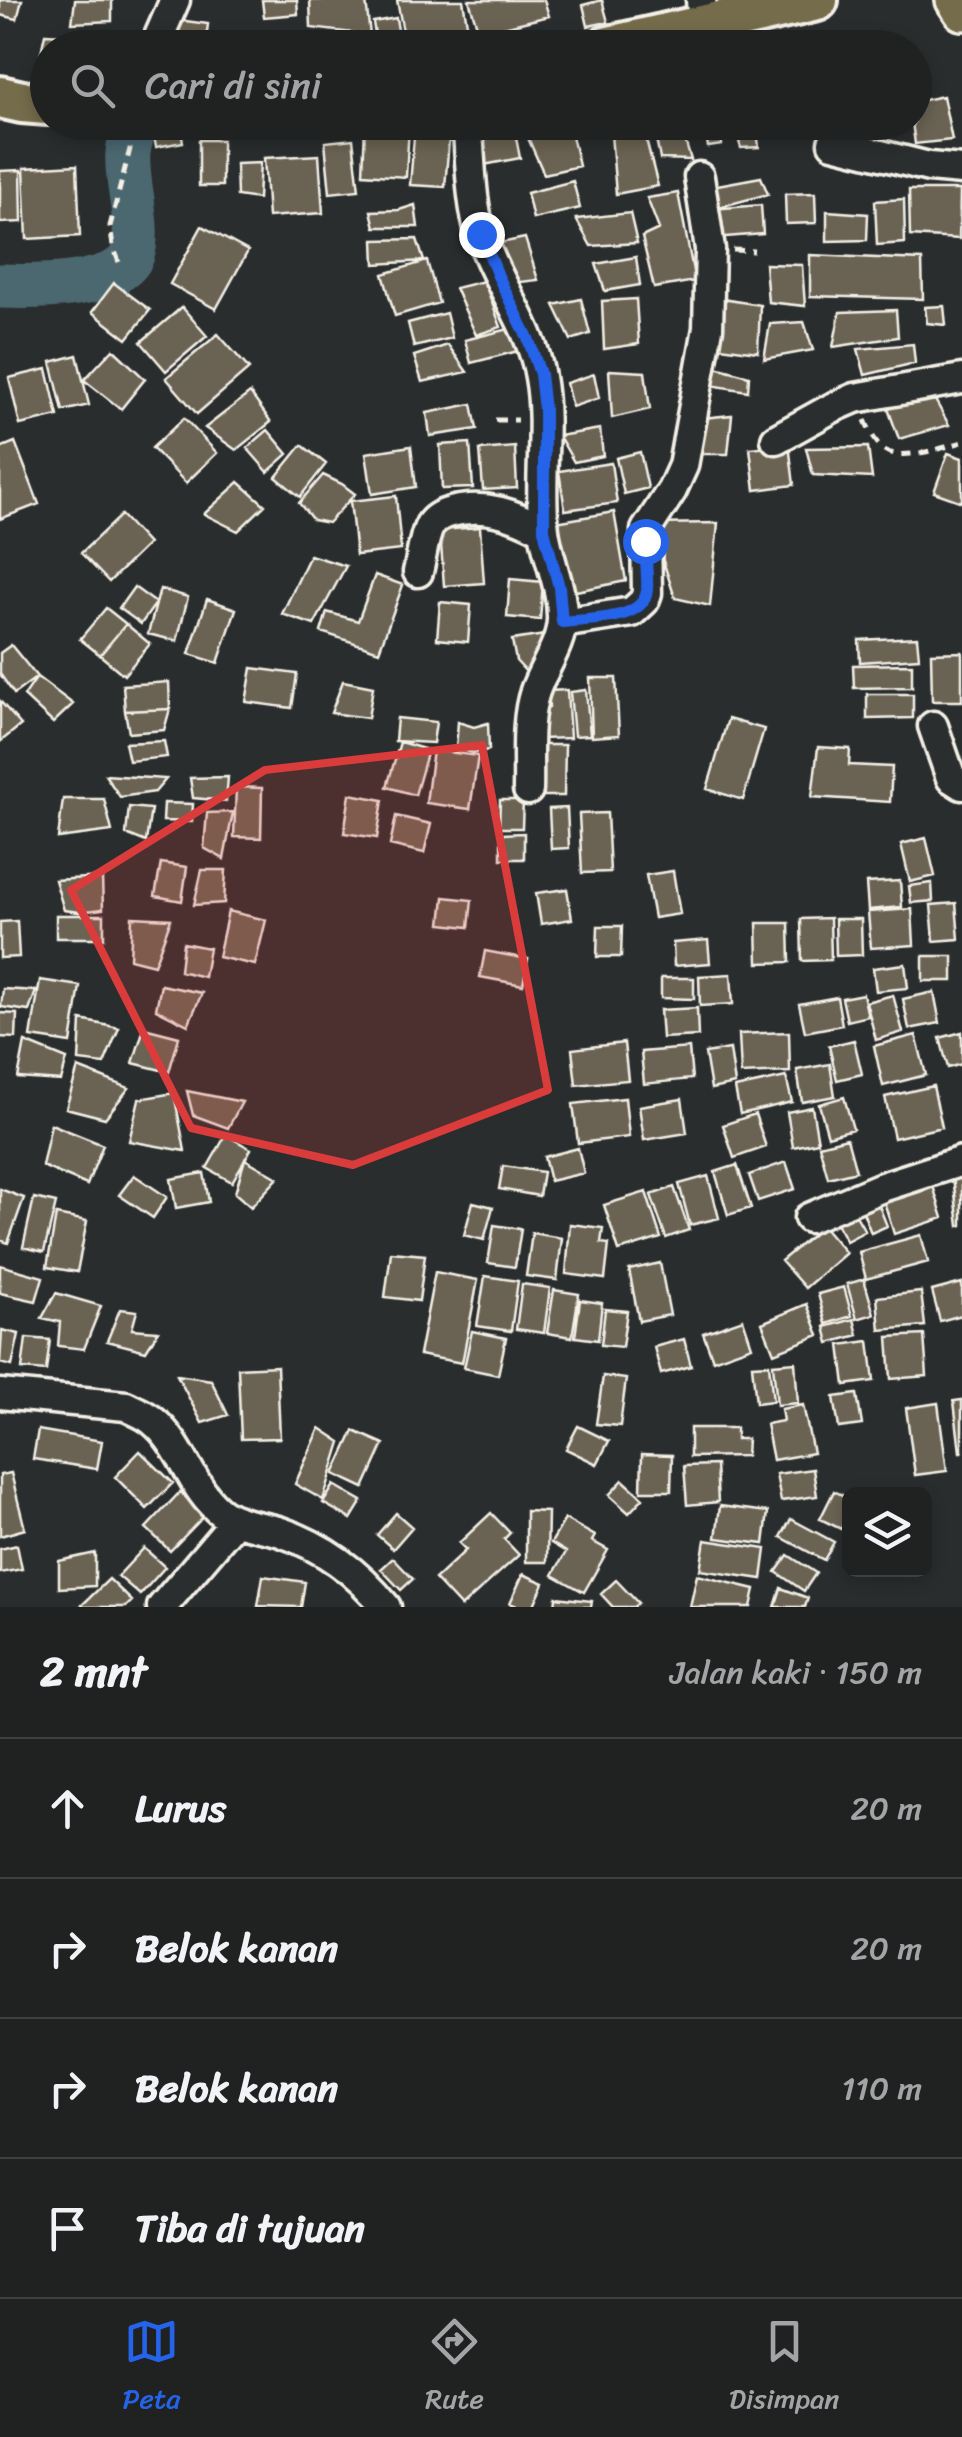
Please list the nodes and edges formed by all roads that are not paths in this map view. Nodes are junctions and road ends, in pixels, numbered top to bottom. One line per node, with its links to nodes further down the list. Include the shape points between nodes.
1 (175, 0): 6 (street)
2 (817, 0): 5 (highway)
3 (954, 0): 4 (main road)
4 (962, 12)
5 (702, 13): 7 (highway)
6 (162, 30)
7 (655, 30)
8 (0, 97): 9 (highway)
9 (30, 101)
10 (469, 140): 16 (street, via 481,234 540,374)
11 (833, 143): 12 (street)
12 (962, 170)
13 (699, 177): 18 (street, via 710,249 708,328 683,466 646,530 647,592 632,612)
14 (962, 380): 15 (street, via 855,398)
15 (776, 439)
16 (544, 530): 17 (street, via 500,511 450,512 431,523); 18 (street)
17 (418, 572)
18 (562, 622): 21 (street, via 530,710)
19 (933, 726): 20 (street, via 948,772)
20 (962, 785)
21 (528, 790)
22 (962, 1162): 23 (street)
23 (809, 1218)
24 (0, 1394): 25 (street, via 126,1406 142,1414 168,1438 214,1506)
25 (236, 1520): 26 (street); 27 (street, via 316,1547 348,1567)
26 (162, 1607)
27 (386, 1607)

